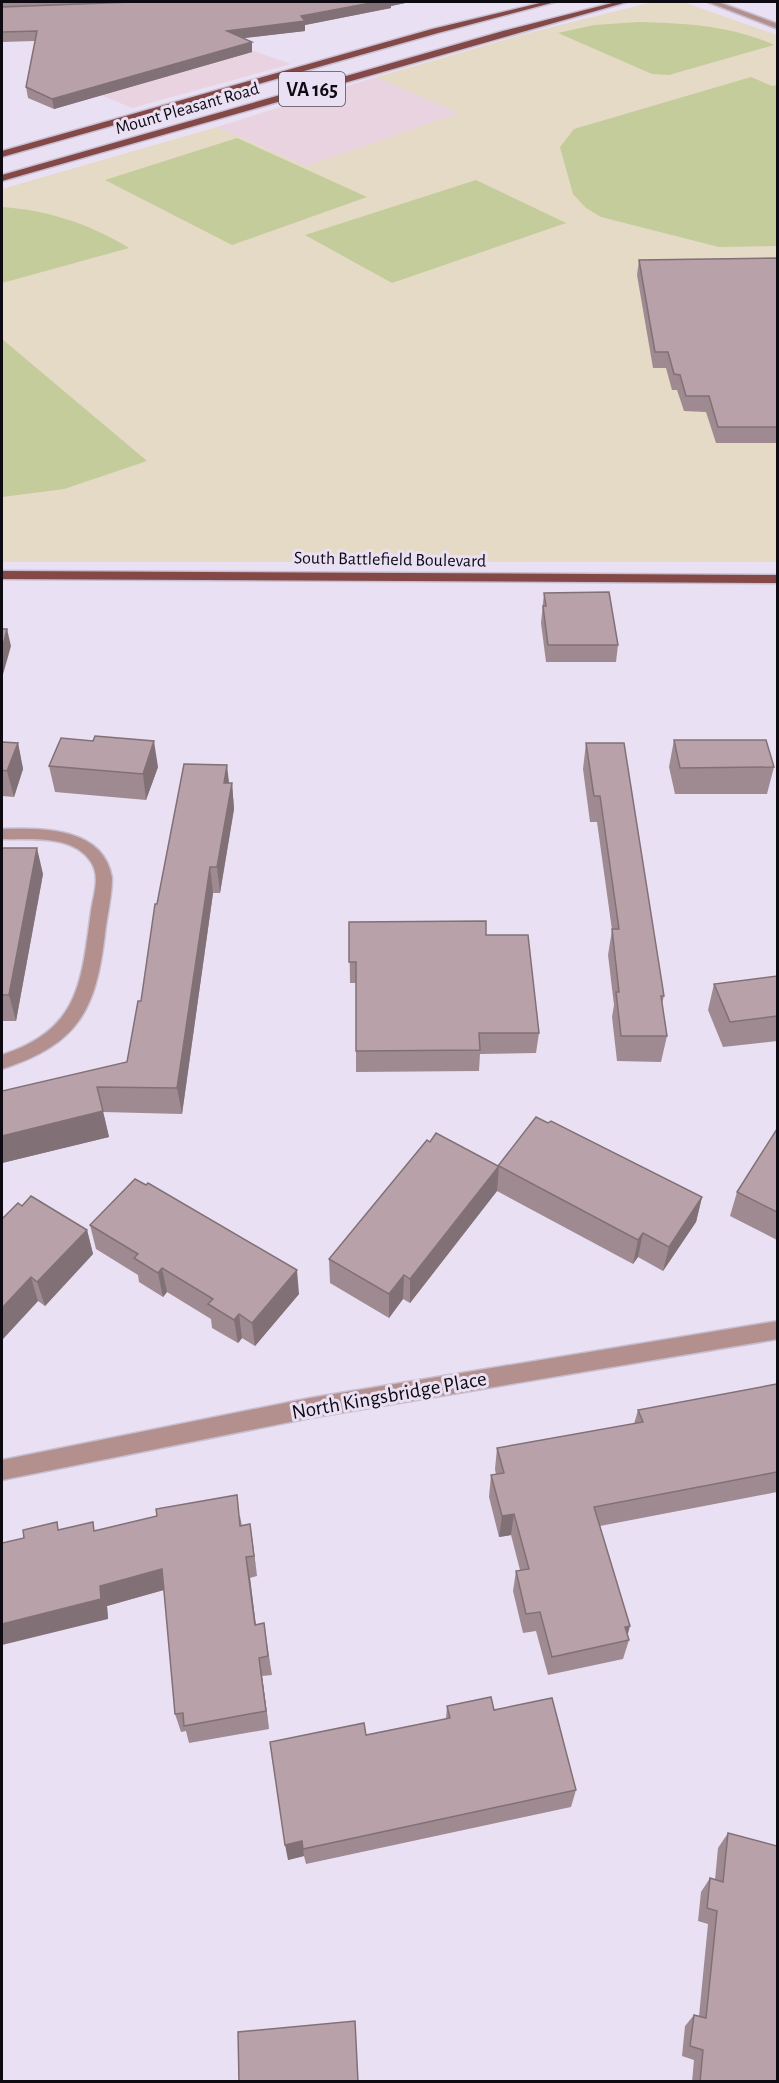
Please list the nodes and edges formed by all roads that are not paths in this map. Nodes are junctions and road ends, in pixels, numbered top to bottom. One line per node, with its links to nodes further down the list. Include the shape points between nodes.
1 (551, 2): 5 (main road, Mount Pleasant Road / VA 165, via 435,30)
2 (623, 2): 6 (main road, Mount Pleasant Road / VA 165)
3 (712, 2): 4 (street)
4 (777, 27)
5 (2, 154)
6 (2, 178)
7 (2, 575): 8 (main road, South Battlefield Boulevard)
8 (777, 579)
9 (2, 834): 10 (street, via 58,837 84,846 100,861 104,879 88,981 79,1008 72,1020 45,1042)
10 (2, 1062)
11 (777, 1330): 12 (street, North Kingsbridge Place, via 310,1408)
12 (2, 1470)

